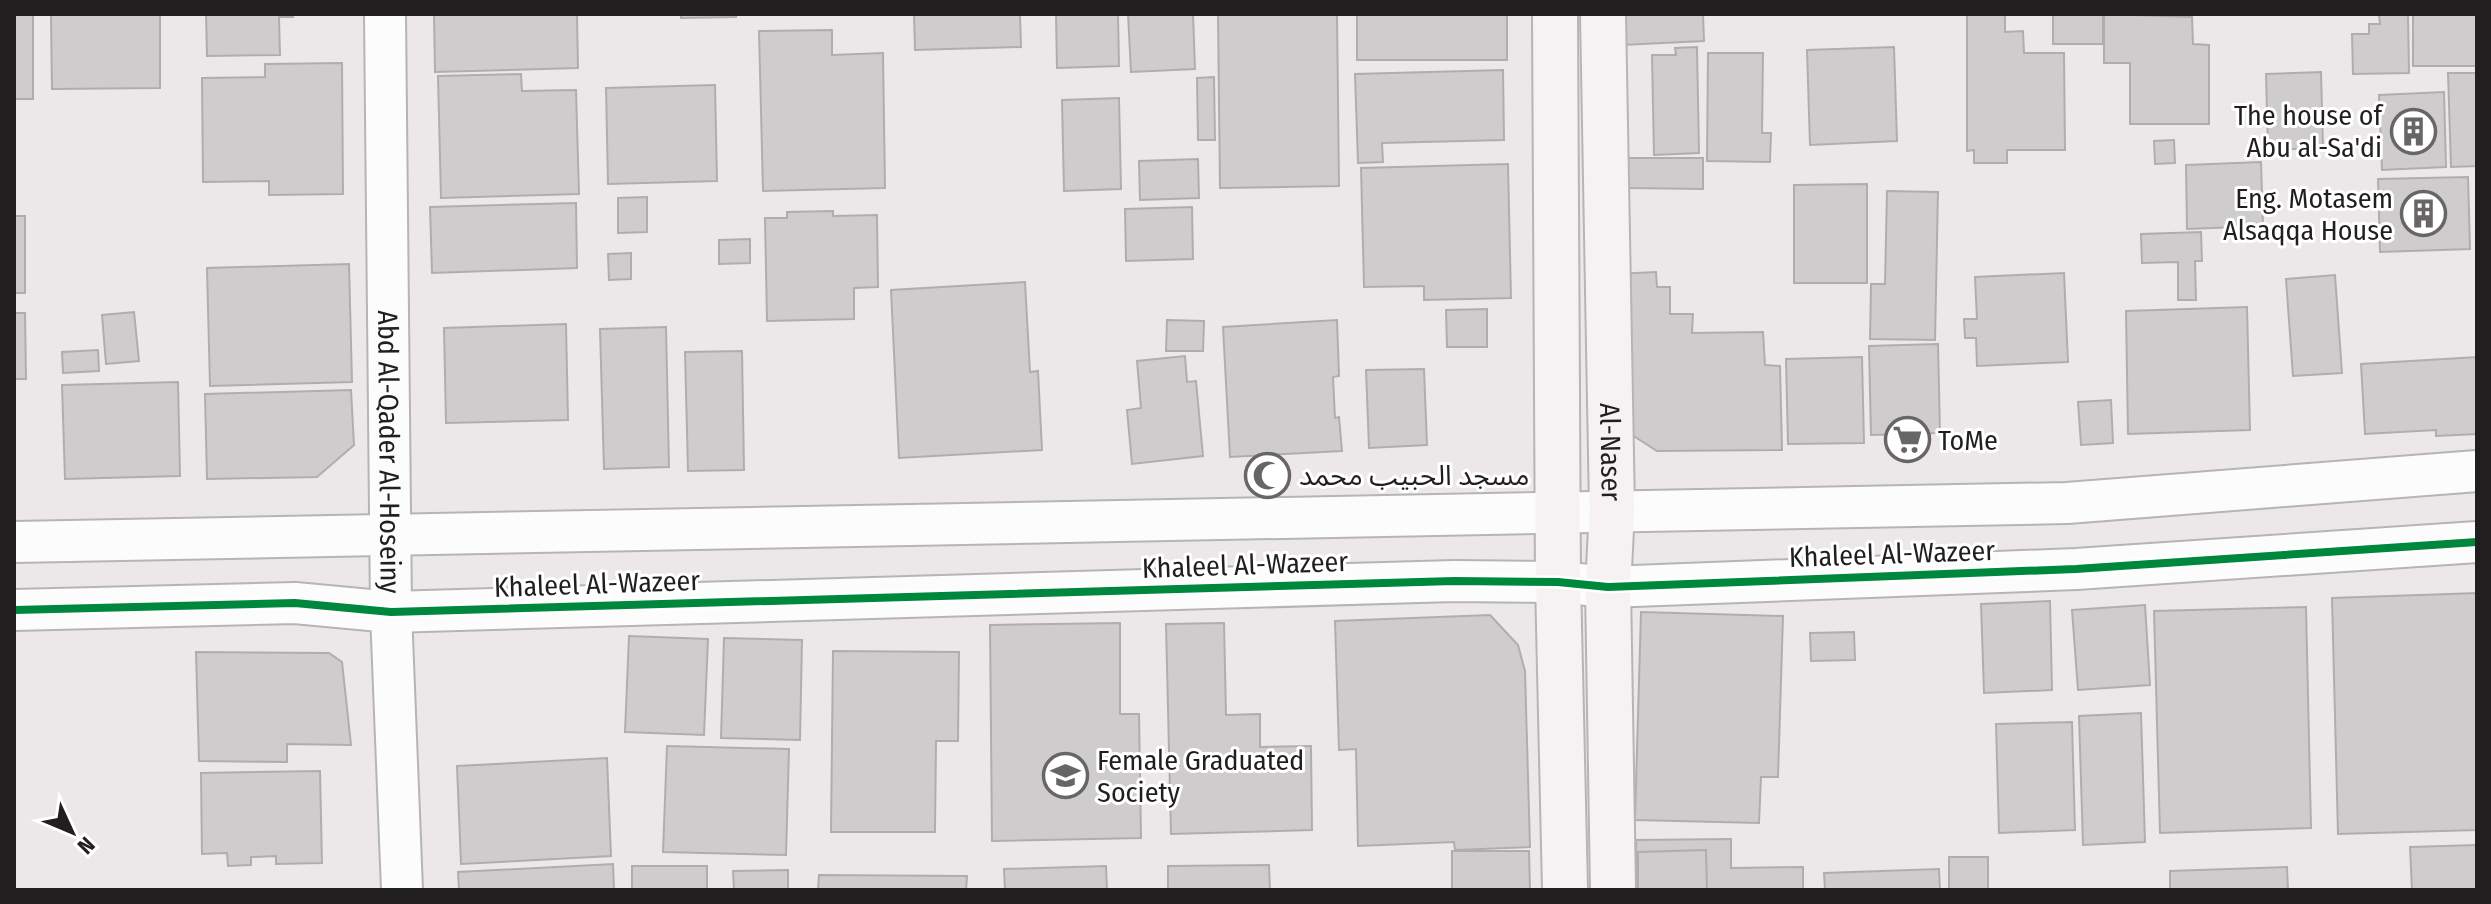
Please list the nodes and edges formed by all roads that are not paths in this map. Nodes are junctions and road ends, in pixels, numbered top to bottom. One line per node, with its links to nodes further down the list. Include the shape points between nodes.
1 (385, 14): 7 (street, Abd Al-Qader Al-Hoseiny)
2 (1555, 14): 6 (main road, Al-Naser)
3 (1603, 14): 5 (main road, Al-Naser)
4 (2477, 471): 5 (street, Khaleel Al-Wazeer, via 2067,503)
5 (1612, 510): 6 (street, Khaleel Al-Wazeer); 11 (main road, Al-Naser)
6 (1559, 514): 7 (street, Khaleel Al-Wazeer); 10 (main road, Al-Naser)
7 (392, 533): 8 (street, Khaleel Al-Wazeer); 13 (street, Abd Al-Qader Al-Hoseiny)
8 (14, 542)
9 (2477, 542): 11 (street, Khaleel Al-Wazeer, via 2076,569)
10 (1558, 582): 11 (street, Khaleel Al-Wazeer); 13 (street, Khaleel Al-Wazeer); 15 (main road, Al-Naser)
11 (1608, 587): 16 (main road, Al-Naser)
12 (14, 610): 13 (street, Khaleel Al-Wazeer, via 295,603)
13 (391, 612): 14 (street, Abd Al-Qader Al-Hoseiny)
14 (402, 890)
15 (1565, 890)
16 (1613, 890)

